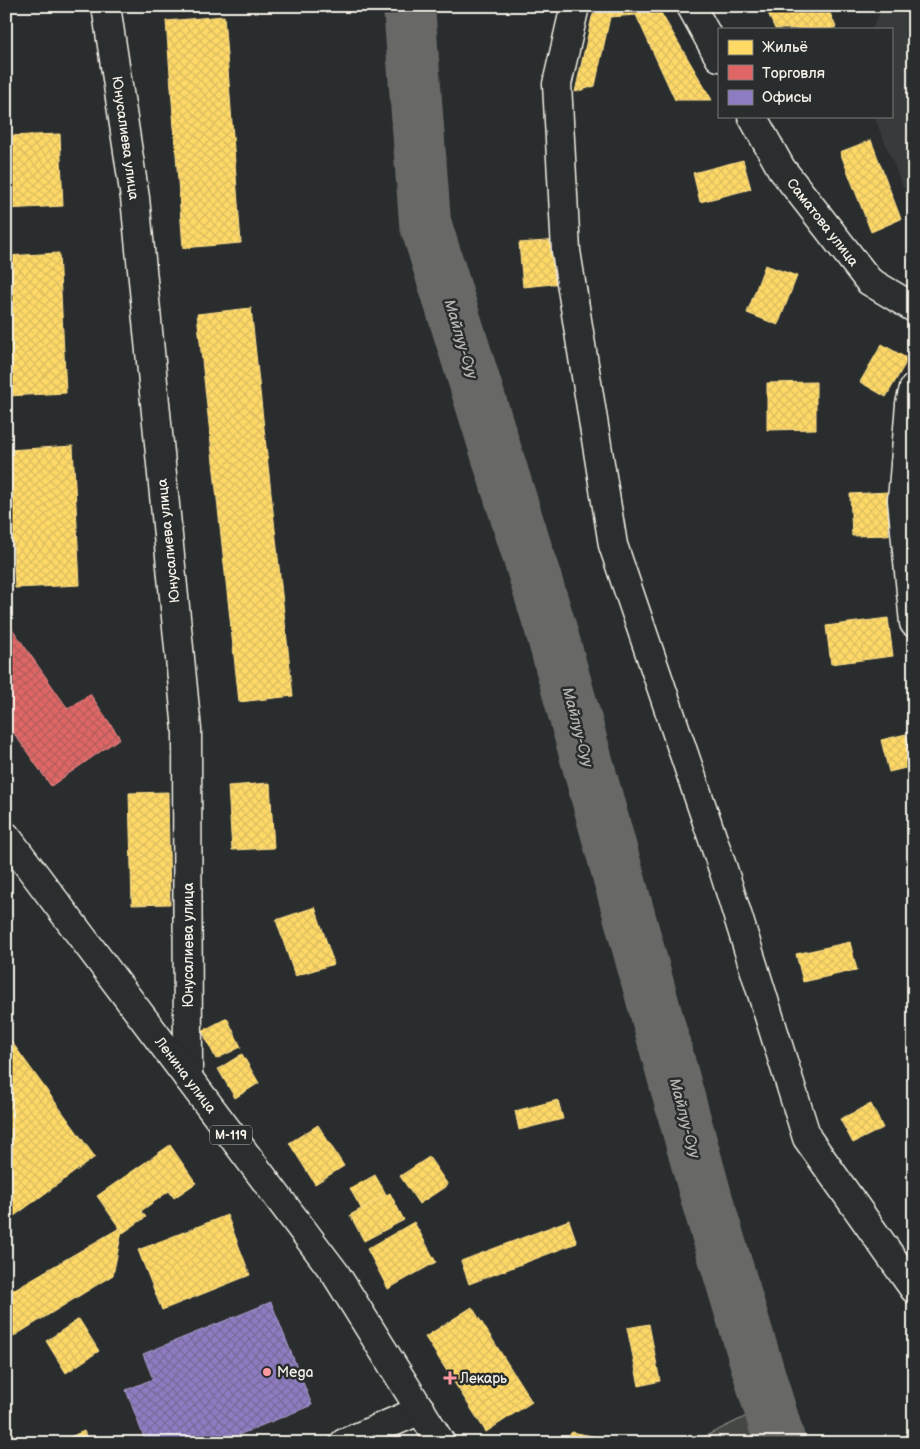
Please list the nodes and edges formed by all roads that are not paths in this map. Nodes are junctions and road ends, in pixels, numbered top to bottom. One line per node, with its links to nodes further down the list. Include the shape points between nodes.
1 (106, 6): 10 (street, Юнусалиева улица, via 135,198 187,730)
2 (575, 6): 11 (street, via 557,84 566,251 613,545 724,872 807,1138)
3 (690, 6): 4 (street)
4 (718, 55)
5 (753, 118): 6 (street, Саматова улица, via 781,168 869,281)
6 (914, 308)
7 (914, 388): 8 (street, via 902,500)
8 (914, 623)
9 (6, 836): 10 (street, Ленина улица / М-119)
10 (188, 1078): 12 (street, Ленина улица / М-119, via 334,1274)
11 (914, 1289)
12 (420, 1410): 13 (street); 14 (street, Ленина улица / М-119)
13 (344, 1443)
14 (441, 1443)

